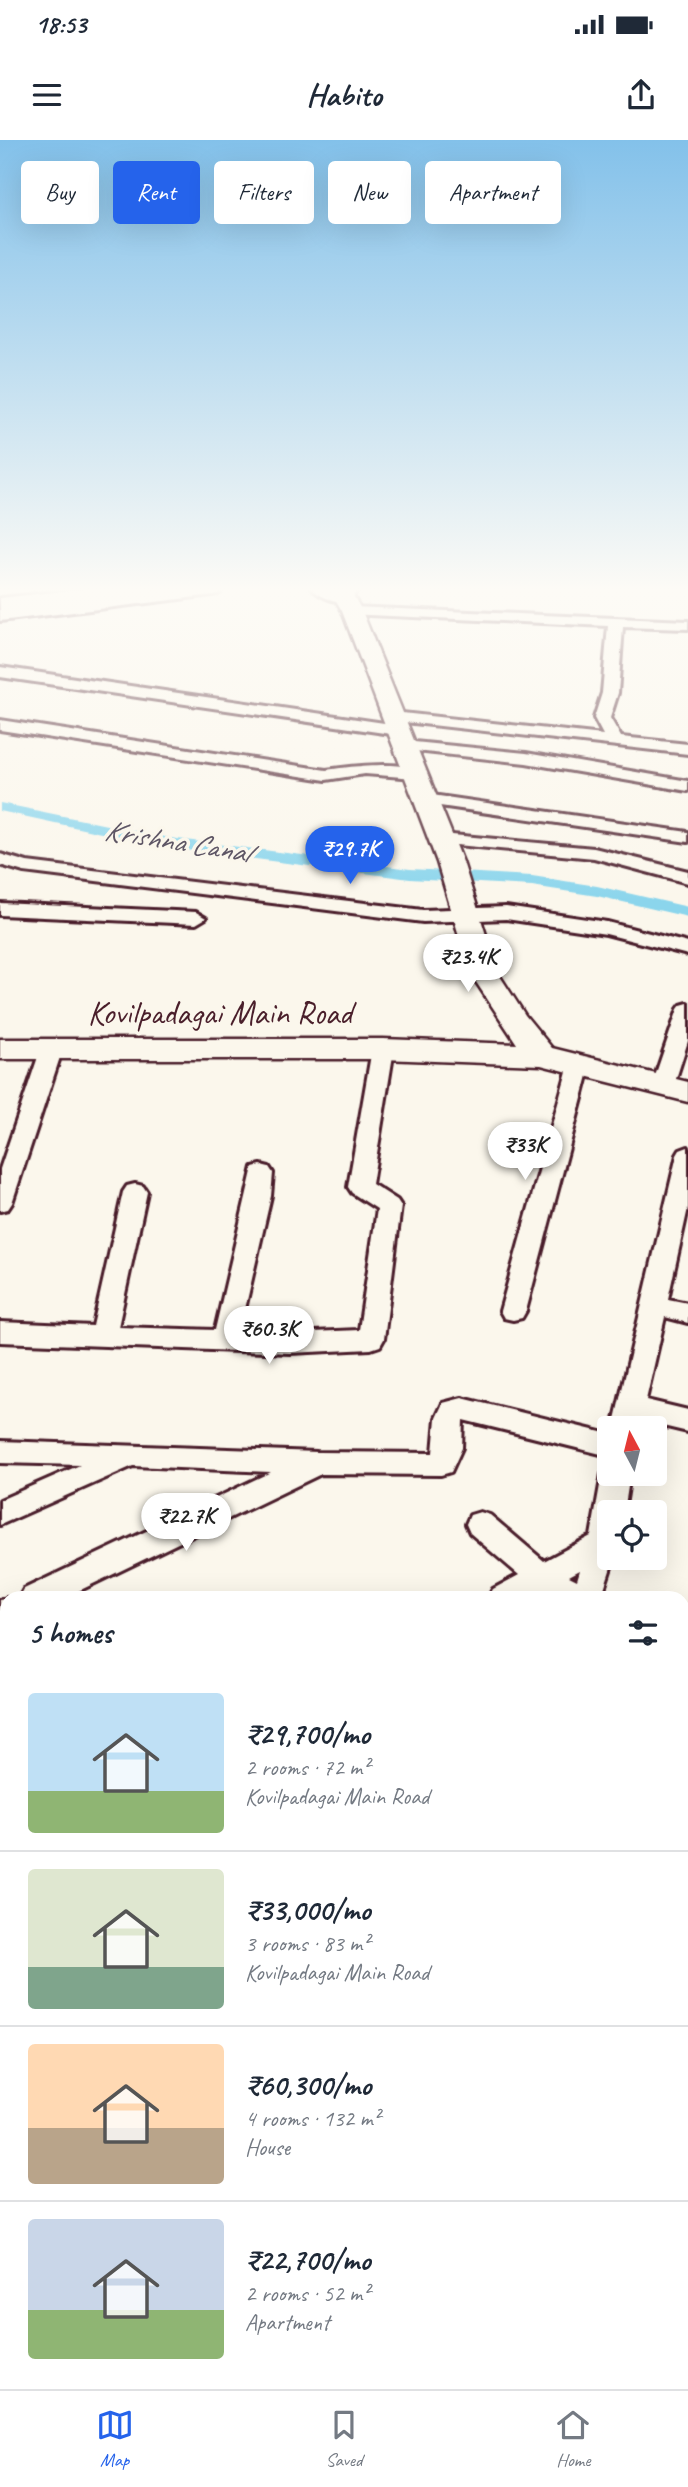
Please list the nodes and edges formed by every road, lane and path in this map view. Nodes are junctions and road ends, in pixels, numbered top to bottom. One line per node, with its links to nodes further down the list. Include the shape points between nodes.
1 (141, 693): 5 (street)
2 (382, 693): 5 (street)
3 (610, 693): 6 (street, via 602,718)
4 (0, 726): 8 (street, via 326,775 365,769)
5 (398, 731): 6 (street); 8 (street); 9 (street)
6 (615, 741): 7 (street)
7 (688, 749)
8 (415, 773): 10 (street)
9 (688, 786)
10 (425, 799): 11 (street); 12 (street)
11 (688, 837)
12 (445, 850): 14 (street, via 594,853); 15 (street)
13 (0, 859): 15 (street, via 24,867 423,916)
14 (688, 877)
15 (463, 907): 18 (street, via 607,928); 23 (street, via 484,973)
16 (0, 909): 17 (street)
17 (196, 918)
18 (688, 949)
19 (688, 1009): 25 (street)
20 (52, 1048): 21 (street, Kovilpadagai Main Road); 22 (street, Kovilpadagai Main Road); 29 (street)
21 (0, 1049)
22 (383, 1049): 23 (street, Kovilpadagai Main Road); 36 (street, via 360,1187 388,1206 372,1339)
23 (541, 1055): 24 (street, Kovilpadagai Main Road)
24 (580, 1064): 25 (street, Kovilpadagai Main Road); 32 (street)
25 (676, 1088)
26 (688, 1155): 30 (street)
27 (261, 1173): 36 (street)
28 (135, 1192): 35 (street)
29 (0, 1203)
30 (682, 1210): 31 (street)
31 (655, 1305): 33 (street); 37 (street)
32 (513, 1311)
33 (688, 1313)
34 (0, 1332): 35 (street)
35 (103, 1336): 36 (street)
36 (225, 1340)
37 (630, 1416)
38 (667, 1419): 39 (street)
39 (688, 1420)
40 (597, 1442): 43 (street, via 462,1409 452,1411 449,1417 451,1450 441,1464)
41 (0, 1452): 42 (street)
42 (131, 1455): 43 (street); 44 (street)
43 (317, 1463): 49 (street)
44 (0, 1513)
45 (480, 1524): 48 (street)
46 (597, 1547): 48 (street)
47 (597, 1563): 52 (street)
48 (542, 1577): 50 (street); 51 (street)
49 (49, 1591)
50 (516, 1591)
51 (571, 1591)
52 (587, 1591)

